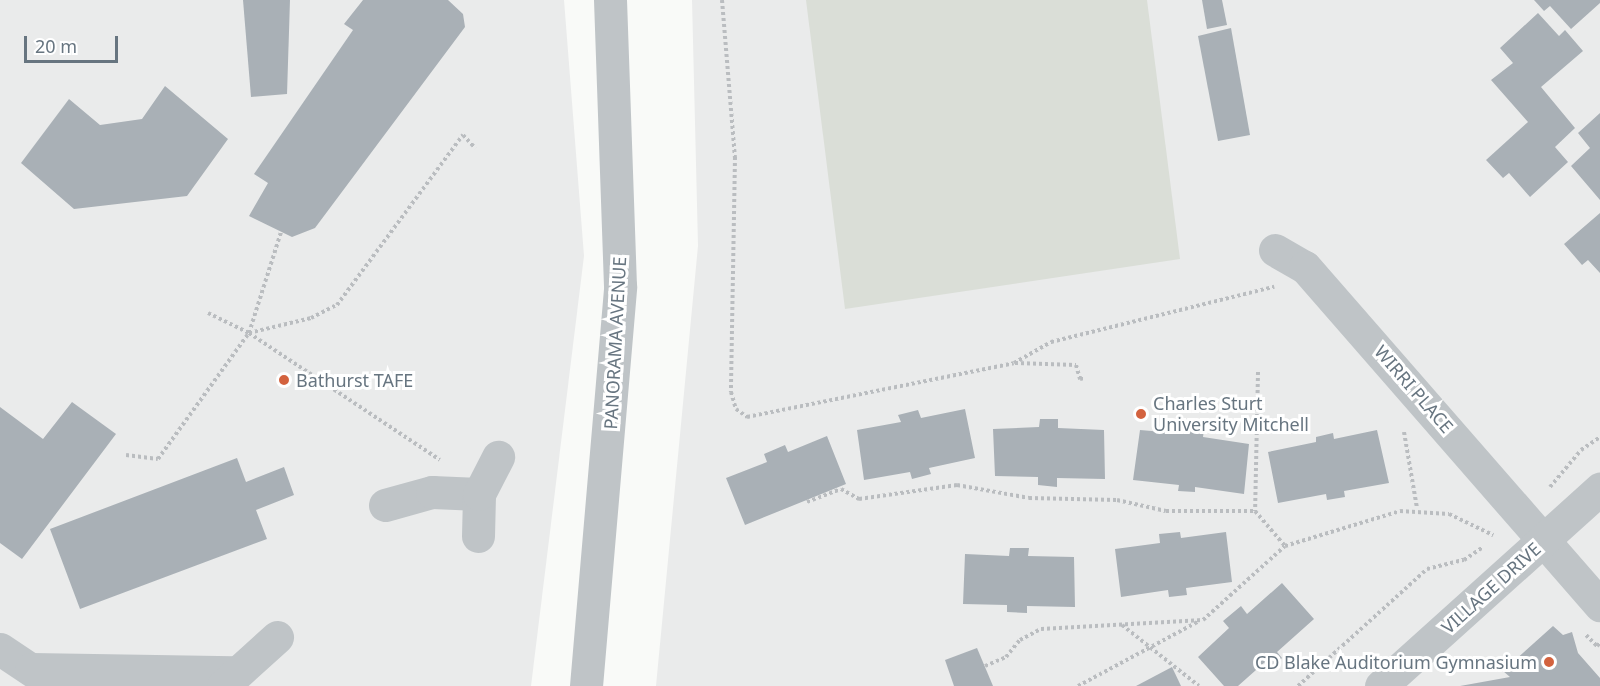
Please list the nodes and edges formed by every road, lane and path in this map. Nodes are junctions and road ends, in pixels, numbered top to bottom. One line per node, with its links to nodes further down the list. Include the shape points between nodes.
1 (610, 0): 39 (street, PANORAMA AVENUE, via 620,286)
2 (722, 0): 9 (path, via 735,157 731,392 736,409 747,417 771,416 827,399)
3 (475, 148): 8 (path, via 463,135 337,305)
4 (280, 232): 8 (path)
5 (1275, 250): 23 (street, WIRRI PLACE, via 1305,267)
6 (1281, 286): 9 (path, via 1051,342)
7 (208, 313): 8 (path)
8 (249, 333): 14 (path, via 158,459); 16 (path)
9 (1014, 363): 11 (path, via 1076,365 1080,379)
10 (1258, 372): 22 (path)
11 (1084, 378)
12 (1398, 421): 21 (path)
13 (1600, 437): 23 (path, via 1581,450)
14 (126, 455)
15 (498, 457): 18 (street)
16 (443, 463)
17 (1600, 489): 26 (street, VILLAGE DRIVE)
18 (479, 494): 20 (street, via 432,492); 24 (street)
19 (807, 502): 22 (path, via 841,489 859,499 957,485 1029,498 1117,500 1166,512)
20 (385, 505)
21 (1417, 508): 25 (path, via 1470,520); 27 (path)
22 (1256, 511): 27 (path)
23 (1525, 513): 25 (path); 26 (street, WIRRI PLACE)
24 (478, 536)
25 (1495, 537): 28 (path); 42 (path, via 1464,560 1426,569)
26 (1545, 539): 28 (street, VILLAGE DRIVE); 29 (street, WIRRI PLACE)
27 (1285, 546): 30 (path)
28 (1518, 564): 43 (street, VILLAGE DRIVE)
29 (1591, 618): 33 (path, via 1597,646)
30 (1203, 620): 31 (path); 34 (path)
31 (1121, 624): 34 (path); 36 (path, via 1041,629 1020,640 1006,657)
32 (277, 637): 38 (street)
33 (1600, 643)
34 (1148, 646): 40 (path); 41 (path)
35 (0, 649): 37 (street)
36 (985, 666)
37 (43, 677): 38 (street)
38 (228, 679)
39 (586, 686)
40 (1078, 686)
41 (1199, 686)
42 (1298, 686)
43 (1381, 686)

